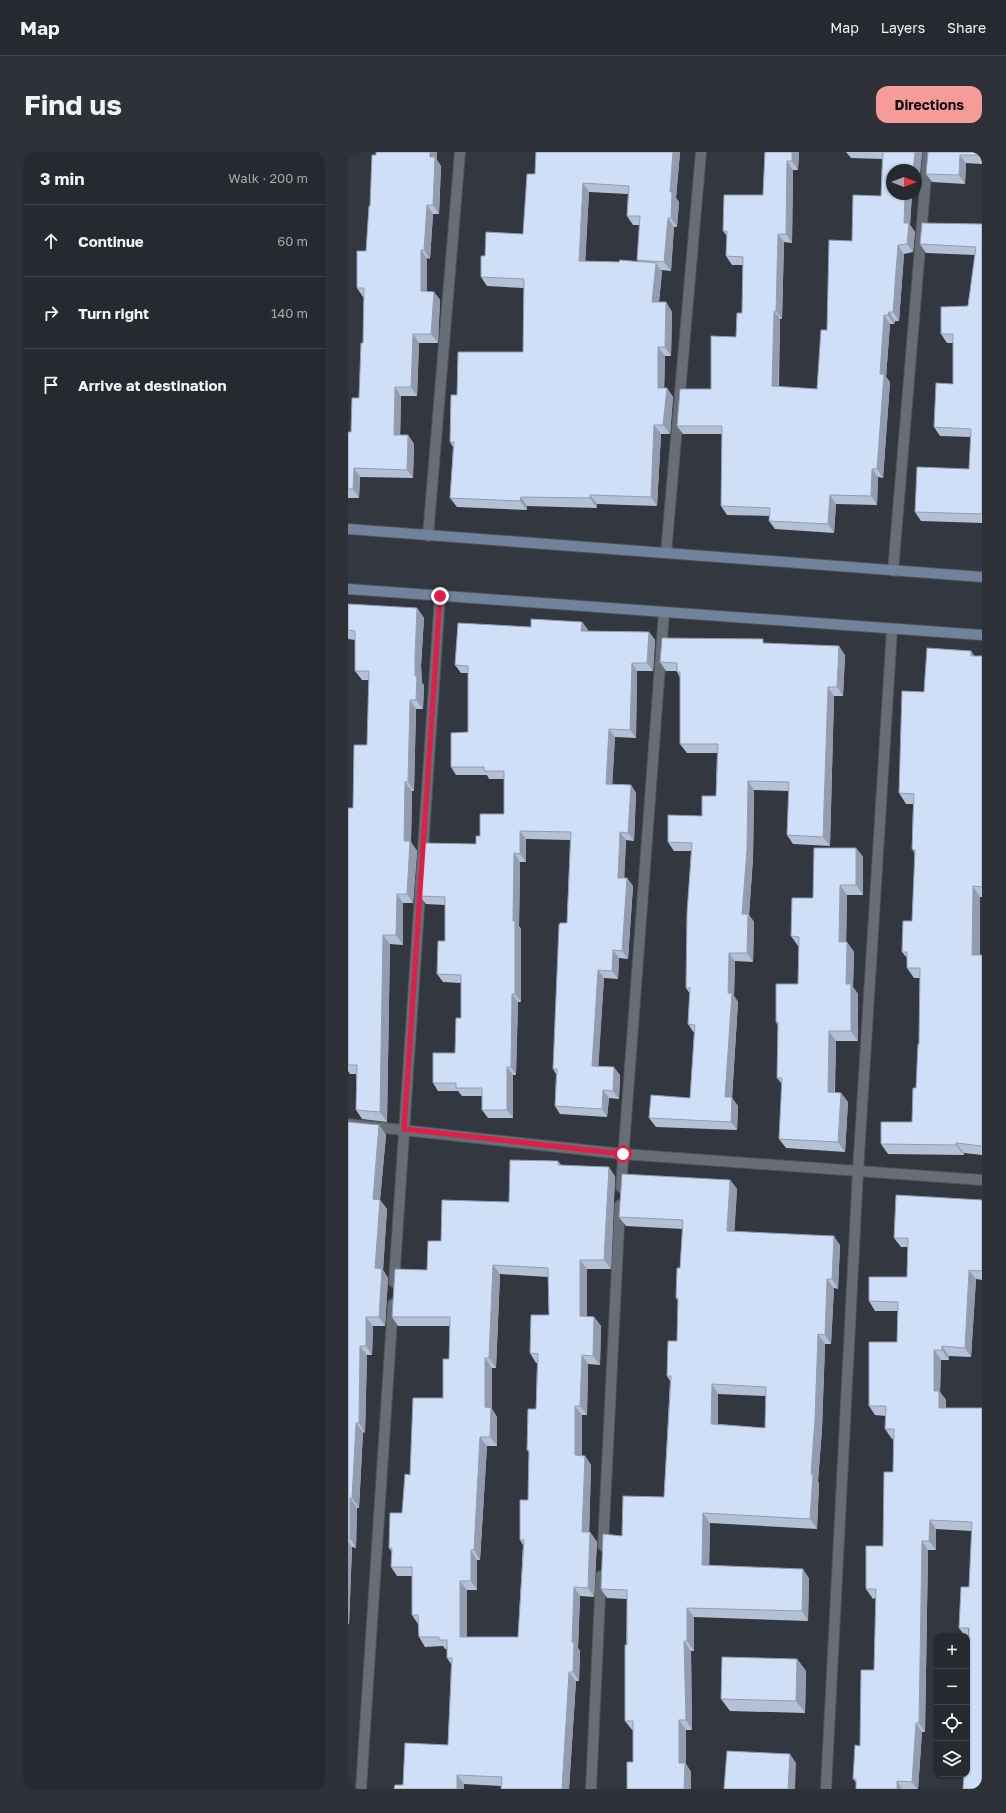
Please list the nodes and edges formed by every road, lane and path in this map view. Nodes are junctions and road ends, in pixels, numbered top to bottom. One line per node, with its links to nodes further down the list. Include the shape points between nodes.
1 (460, 152): 5 (street)
2 (701, 152): 6 (street)
3 (928, 152): 7 (street)
4 (348, 530): 5 (main road)
5 (428, 536): 6 (main road)
6 (666, 554): 7 (main road)
7 (893, 571): 8 (main road)
8 (982, 577)
9 (348, 589): 10 (main road)
10 (440, 596): 11 (main road); 15 (street)
11 (664, 612): 12 (main road); 16 (street)
12 (892, 629): 13 (main road); 17 (street)
13 (982, 635)
14 (348, 1124): 15 (street)
15 (404, 1129): 16 (street); 19 (street)
16 (623, 1154): 17 (street); 20 (street)
17 (858, 1171): 18 (street); 21 (street)
18 (982, 1180)
19 (361, 1789)
20 (591, 1789)
21 (826, 1789)

